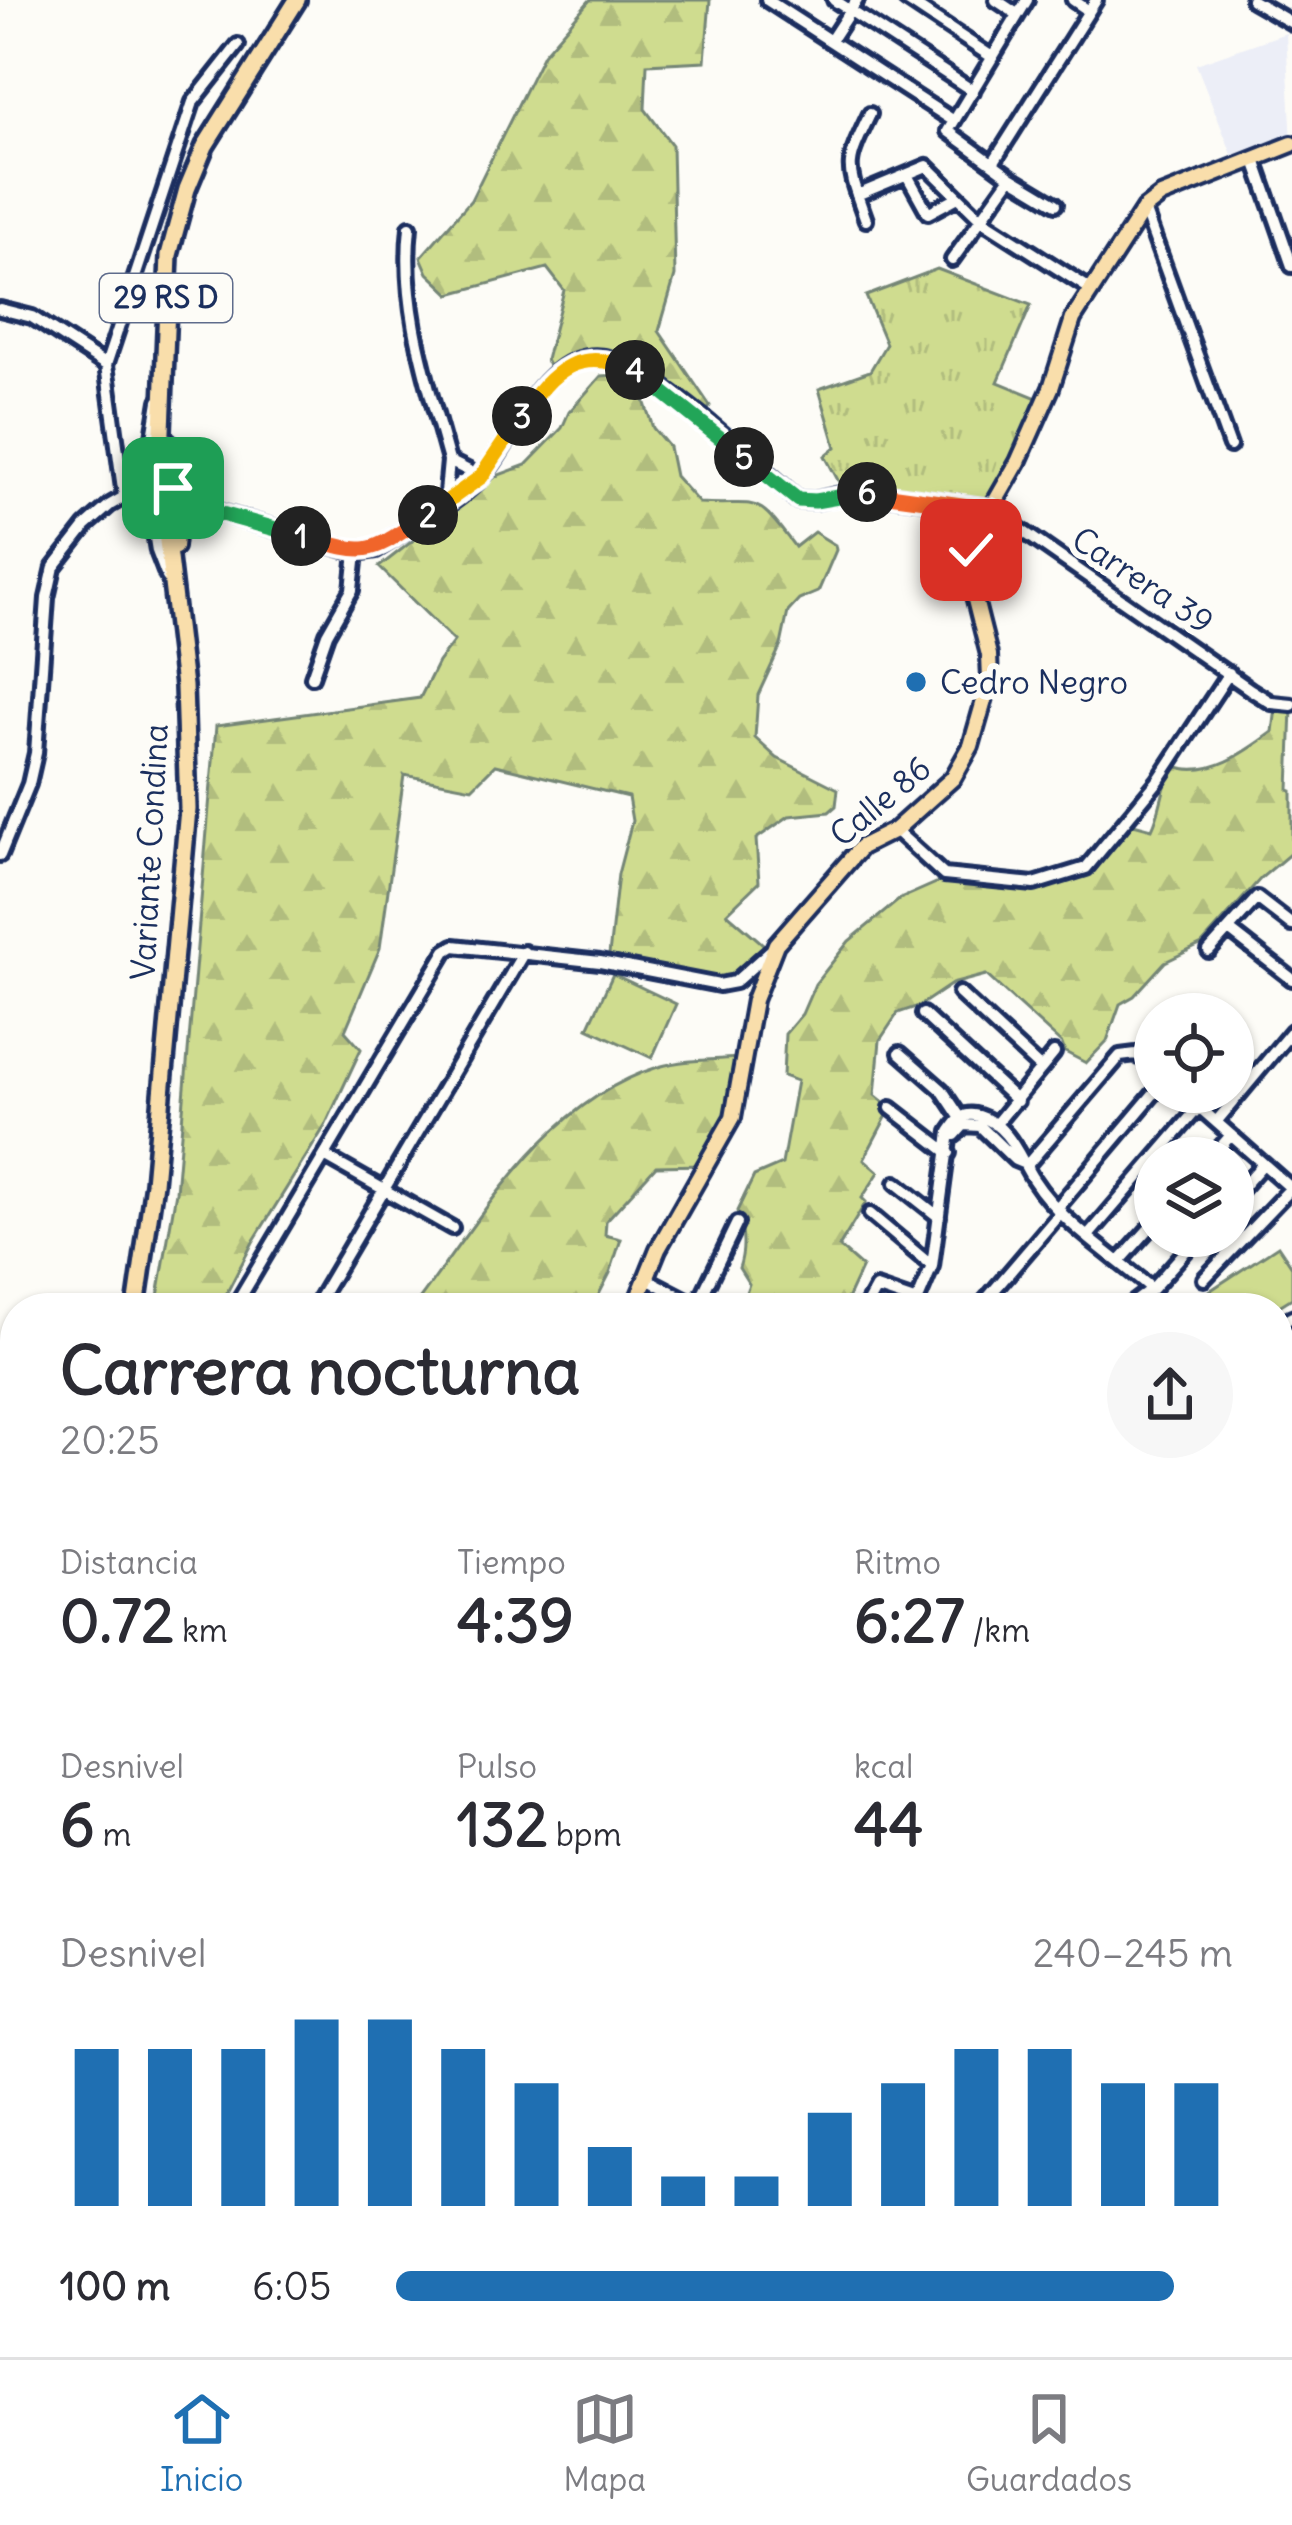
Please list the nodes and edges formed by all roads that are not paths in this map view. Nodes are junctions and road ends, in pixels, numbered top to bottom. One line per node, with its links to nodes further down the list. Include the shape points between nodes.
1 (297, 0): 36 (highway, Variante Condina / 29 RS D, via 215,126 187,189 169,255)
2 (767, 0): 13 (street)
3 (834, 0): 9 (street)
4 (906, 0): 15 (street)
5 (996, 0): 11 (street)
6 (1027, 0): 11 (street)
7 (1072, 0): 10 (street)
8 (1252, 0): 12 (street)
9 (854, 5): 13 (street); 16 (street)
10 (1092, 5): 21 (street)
11 (1018, 14): 15 (street)
12 (1292, 23)
13 (831, 40): 18 (street)
14 (238, 45): 35 (street, via 194,102)
15 (992, 57): 16 (street)
16 (973, 91): 18 (street)
17 (870, 114): 24 (street, via 849,163)
18 (951, 126): 21 (street)
19 (1292, 144): 20 (main road, Calle 86)
20 (1255, 160): 27 (main road, Calle 86, via 1178,187); 32 (street)
21 (993, 163): 23 (street)
22 (907, 176): 24 (street); 25 (street, via 927,166); 25 (street, via 928,213)
23 (1011, 177): 26 (street); 29 (street)
24 (857, 195): 28 (street)
25 (956, 198): 29 (street)
26 (1057, 204)
27 (1144, 209): 33 (main road, Calle 86); 37 (street)
28 (866, 220)
29 (982, 220): 31 (street); 33 (street)
30 (410, 227): 38 (street, via 410,310)
31 (952, 260)
32 (1292, 266)
33 (1090, 289): 43 (main road, Calle 86)
34 (0, 309): 35 (street, via 32,317)
35 (106, 365): 40 (street)
36 (161, 393): 40 (street, via 149,477); 42 (main road, via 169,478); 45 (highway, Variante Condina / 29 RS D)
37 (1230, 446)
38 (449, 461): 39 (street); 41 (street)
39 (481, 477): 41 (main road, Carrera 39); 43 (main road, Carrera 39, via 554,375 580,361 609,359 638,372 798,500 858,491)
40 (128, 495): 45 (street, via 149,500); 51 (street, via 86,526 54,567 36,753)
41 (446, 504): 44 (main road, Carrera 39, via 376,549)
42 (200, 508): 44 (main road); 46 (main road, via 174,524)
43 (991, 509): 47 (street, Carrera 39); 50 (main road, Calle 86, via 969,563 988,655 983,710 953,778)
44 (356, 552): 48 (street, via 352,590)
45 (172, 588): 46 (highway, Variante Condina / 29 RS D)
46 (178, 628): 97 (highway, Variante Condina / 29 RS D, via 188,809)
47 (1229, 673): 49 (street, Carrera 39, via 1273,703); 50 (street, via 1158,781 1086,868 1034,884 944,875)
48 (312, 677)
49 (1292, 705)
50 (895, 830): 54 (main road, Calle 86, via 851,857)
51 (0, 855)
52 (1292, 925): 53 (street, via 1257,898)
53 (1229, 930): 55 (street); 57 (street)
54 (776, 944): 56 (street, via 735,982 719,985); 94 (main road, Calle 86, via 759,983 733,1117)
55 (1209, 951)
56 (524, 952): 76 (street, via 446,951); 83 (street)
57 (1292, 979)
58 (959, 994): 64 (street)
59 (923, 1014): 65 (street)
60 (1292, 1031): 71 (street)
61 (900, 1053): 70 (street)
62 (1054, 1053): 64 (street)
63 (1134, 1054): 78 (street, via 1120,1056)
64 (1041, 1069): 65 (street)
65 (1017, 1101): 72 (street)
66 (891, 1108): 75 (street)
67 (1138, 1113): 84 (street)
68 (1194, 1113): 74 (street)
69 (1206, 1113): 71 (street)
70 (960, 1117): 72 (street, via 974,1114); 75 (street)
71 (1216, 1122): 73 (street)
72 (995, 1125): 78 (street)
73 (1232, 1136): 77 (street)
74 (1173, 1137)
75 (949, 1151): 78 (street, via 958,1129 974,1124); 86 (street)
76 (326, 1157): 83 (street); 98 (street)
77 (1263, 1164): 79 (street); 82 (street)
78 (1027, 1165): 84 (street)
79 (1254, 1174)
80 (1134, 1182): 89 (street)
81 (896, 1184): 86 (street)
82 (1292, 1189): 95 (street)
83 (385, 1192): 88 (street); 99 (street)
84 (1059, 1210): 89 (street); 104 (street)
85 (870, 1214): 93 (street)
86 (938, 1217): 93 (street)
87 (737, 1223): 102 (street)
88 (452, 1228)
89 (1088, 1236): 92 (street)
90 (1134, 1246): 92 (street)
91 (1180, 1257): 96 (street)
92 (1120, 1262): 96 (street)
93 (932, 1266): 103 (street)
94 (644, 1278): 100 (main road, Calle 86); 101 (street)
95 (1204, 1279)
96 (1152, 1289): 105 (street)
97 (138, 1293)
98 (243, 1293)
99 (323, 1293)
100 (639, 1293)
101 (672, 1293)
102 (703, 1293)
103 (923, 1293)
104 (992, 1293)
105 (1147, 1293)

